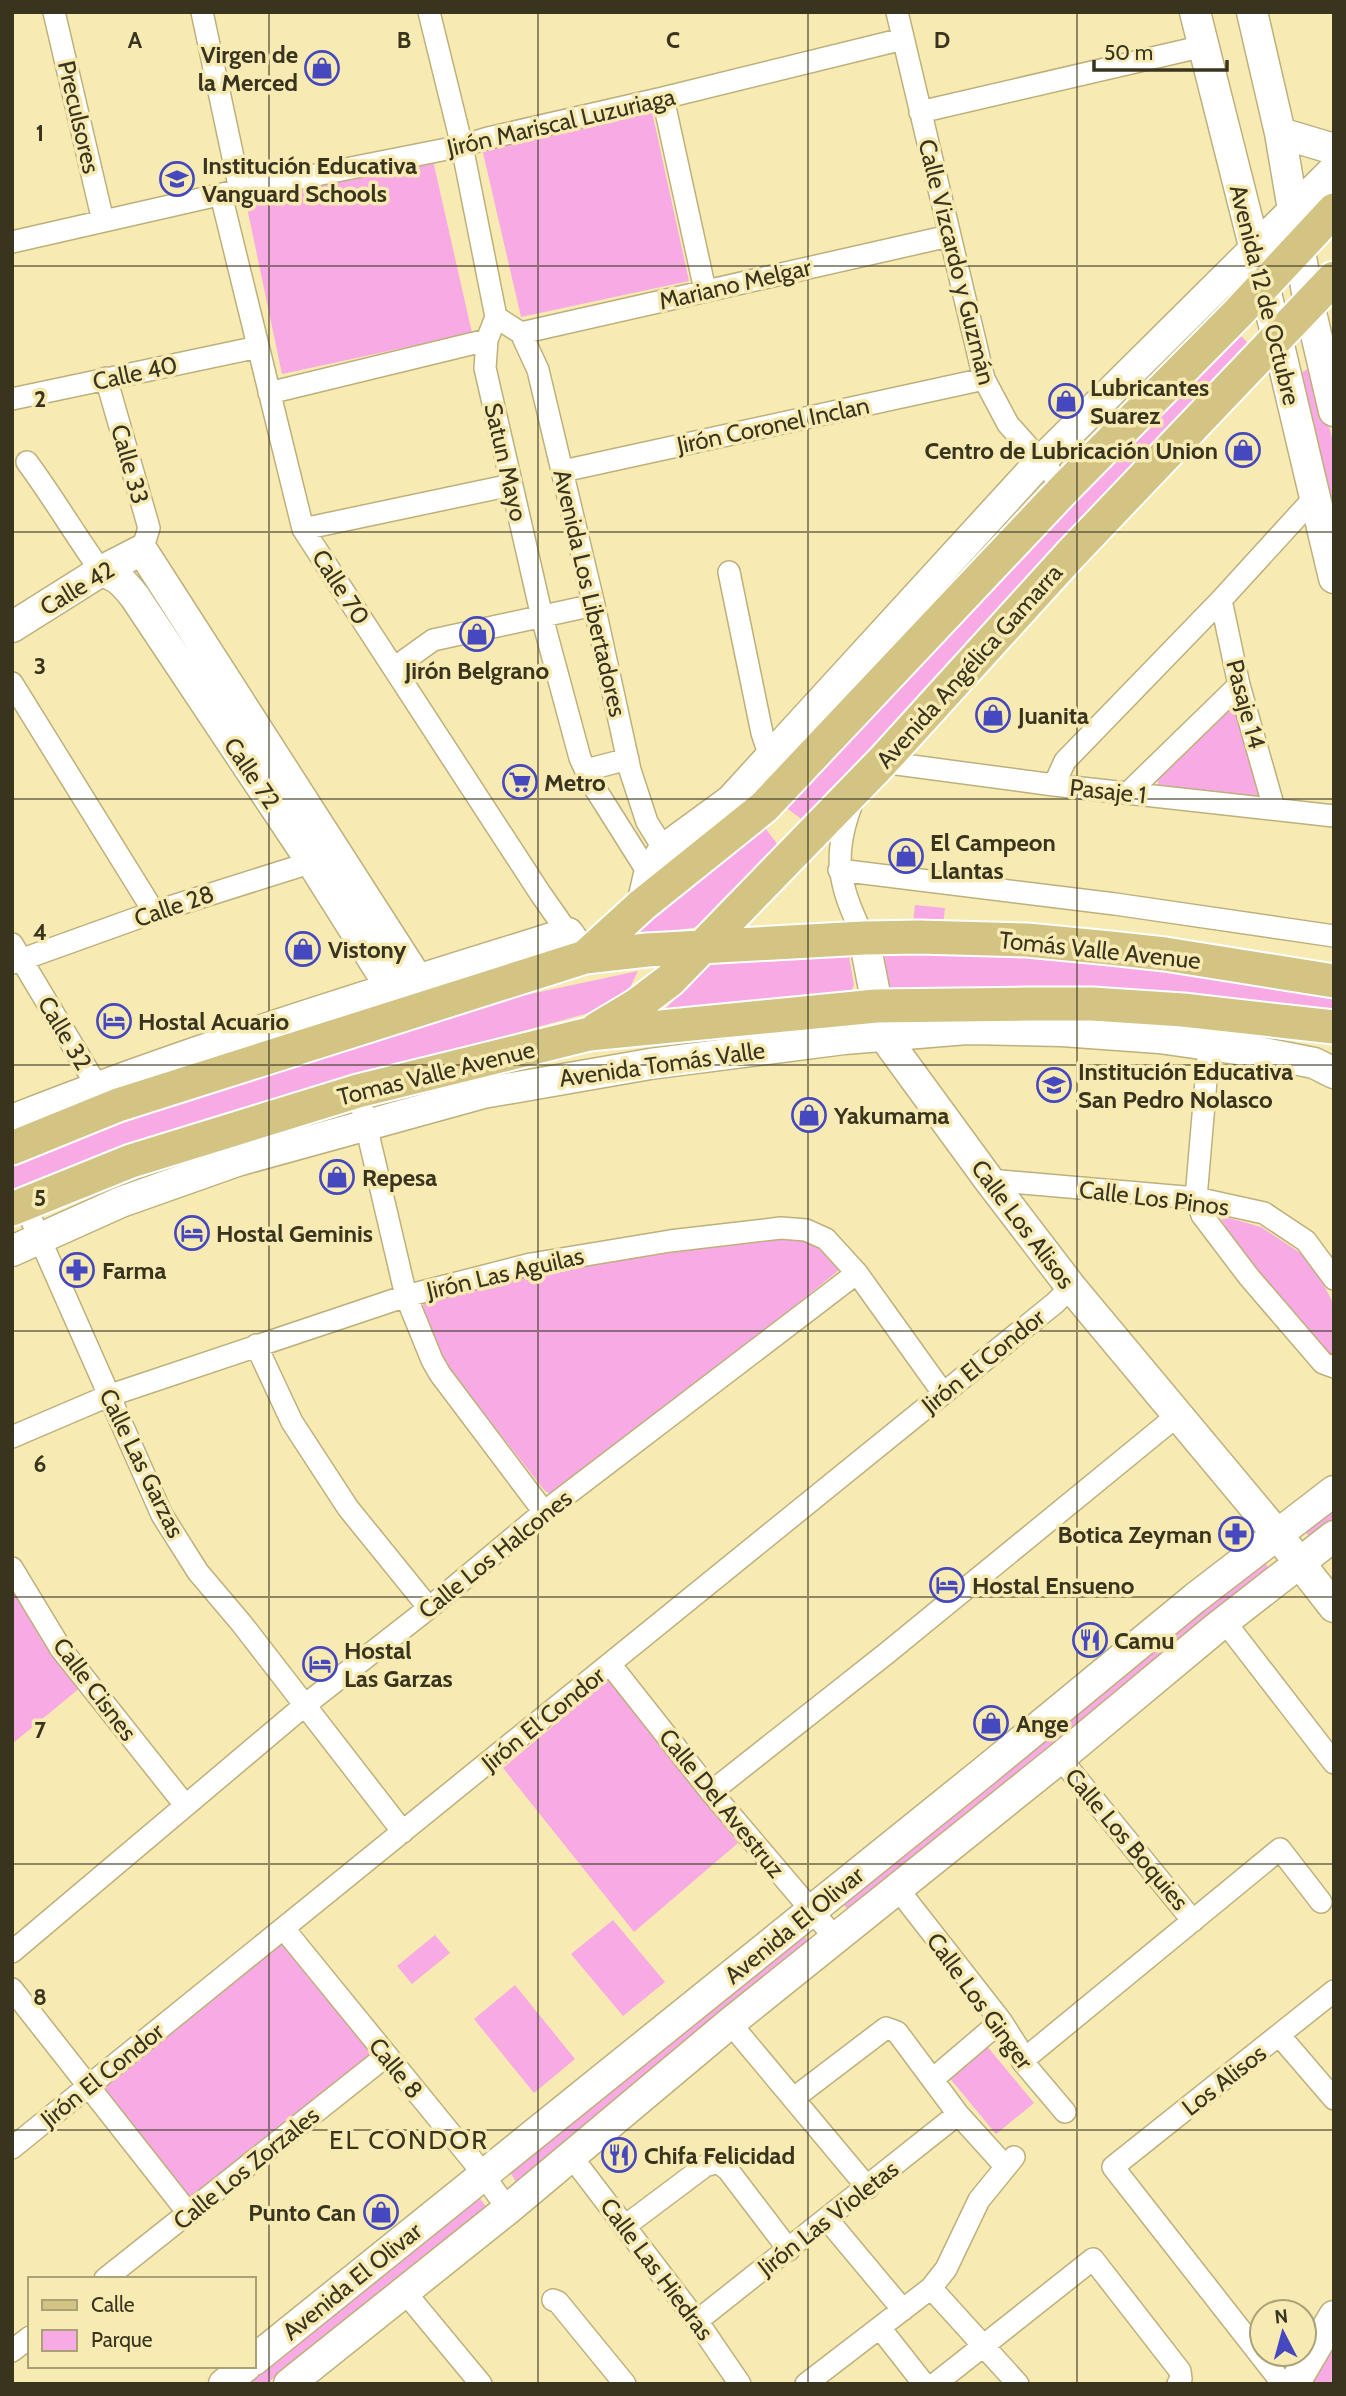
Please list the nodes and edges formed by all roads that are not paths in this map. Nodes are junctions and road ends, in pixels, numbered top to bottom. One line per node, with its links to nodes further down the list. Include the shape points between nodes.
1 (54, 12): 18 (street, Preculsores)
2 (202, 12): 15 (street, Calle 70)
3 (429, 12): 12 (street)
4 (897, 12): 7 (street, Calle Vizcardo y Guzmán)
5 (1195, 12): 8 (street, Avenida 12 de Octubre)
6 (1252, 12): 11 (street, Avenida 12 de Octubre)
7 (903, 39): 9 (street, Jirón Mariscal Luzuriaga); 10 (street, Calle Vizcardo y Guzmán)
8 (1204, 46): 10 (street); 22 (street, Avenida 12 de Octubre)
9 (663, 98): 12 (street, Jirón Mariscal Luzuriaga); 25 (street)
10 (920, 113): 19 (street, Calle Vizcardo y Guzmán)
11 (1280, 133): 13 (street); 16 (street, Avenida 12 de Octubre)
12 (462, 146): 15 (street, Jirón Mariscal Luzuriaga); 27 (street)
13 (1334, 149)
14 (1334, 170): 16 (street, Avenida Angélica Gamarra)
15 (231, 193): 18 (street, Jirón Mariscal Luzuriaga); 31 (street, Calle 70)
16 (1293, 210): 21 (street, Avenida 12 de Octubre); 22 (street, Avenida Angélica Gamarra)
17 (1334, 210): 21 (main road, Avenida Angélica Gamarra)
18 (103, 221): 20 (street, Jirón Mariscal Luzuriaga)
19 (949, 236): 25 (street, Mariano Melgar); 33 (street, Calle Vizcardo y Guzmán)
20 (12, 242)
21 (1299, 247): 24 (main road, Avenida Angélica Gamarra); 26 (street, Avenida 12 de Octubre)
22 (1254, 248): 24 (street, Avenida 12 de Octubre); 37 (street, Avenida Angélica Gamarra)
23 (1334, 278): 26 (main road, Avenida Angélica Gamarra)
24 (1263, 286): 29 (street, Avenida 12 de Octubre); 41 (main road, Avenida Angélica Gamarra)
25 (705, 290): 28 (street, Mariano Melgar)
26 (1309, 304): 29 (main road, Avenida Angélica Gamarra); 36 (street, Avenida 12 de Octubre)
27 (496, 317): 28 (street); 30 (street, Satun Mayo)
28 (521, 333): 39 (street, Avenida Los Libertadores, via 538,370)
29 (1277, 337): 42 (street, Avenida 12 de Octubre); 59 (main road, Avenida Angélica Gamarra, via 1071,554)
30 (487, 341): 34 (street); 40 (street, Satun Mayo, via 485,368)
31 (258, 348): 32 (street, Calle 40); 34 (street, Calle 70)
32 (106, 378): 35 (street, Calle 40); 44 (street, Calle 33, via 149,528)
33 (984, 379): 37 (street, Calle Vizcardo y Guzmán, via 1008,424); 39 (street, Jirón Coronel Inclan)
34 (269, 393): 43 (street, Calle 70)
35 (12, 399)
36 (1334, 411)
37 (1041, 461): 41 (street, Calle Vizcardo y Guzmán); 57 (street, Avenida Angélica Gamarra)
38 (27, 462): 45 (street)
39 (562, 471): 51 (street, Avenida Los Libertadores)
40 (511, 485): 43 (street); 52 (street, Satun Mayo)
41 (1065, 488): 65 (main road, Avenida Angélica Gamarra, via 764,807)
42 (1315, 497): 47 (street, Avenida 12 de Octubre); 50 (street)
43 (303, 529): 54 (street, Calle 70)
44 (142, 550): 45 (street, Calle 42); 48 (street)
45 (101, 571): 49 (street, Calle 72, via 124,582); 53 (street, Calle 42)
46 (729, 572): 57 (street)
47 (1334, 578)
48 (163, 582): 49 (street); 67 (street)
49 (135, 597): 67 (street, Calle 72)
50 (1221, 600): 56 (street, Pasaje 14); 61 (street, via 1065,761)
51 (594, 605): 52 (street); 58 (street, Avenida Los Libertadores)
52 (542, 617): 54 (street, via 433,640); 60 (street, Satun Mayo)
53 (12, 627)
54 (394, 668): 73 (street, Calle 70)
55 (12, 683): 70 (street)
56 (1239, 685): 63 (street); 64 (street, Pasaje 14)
57 (770, 757): 65 (street, Avenida Angélica Gamarra)
58 (628, 759): 60 (street); 69 (street, Avenida Los Libertadores)
59 (883, 762): 61 (street, Pasaje 1); 62 (main road, Avenida Angélica Gamarra)
60 (586, 770): 69 (street, Satun Mayo)
61 (1054, 785): 63 (street, Pasaje 1)
62 (859, 787): 68 (street, Calle Los Alisos, via 846,818); 74 (main road, Avenida Angélica Gamarra)
63 (1128, 793): 64 (street, Pasaje 1)
64 (1274, 808): 66 (street, Pasaje 1)
65 (740, 810): 69 (main road, Avenida Angélica Gamarra)
66 (1334, 817)
67 (325, 858): 70 (street, Calle 28); 77 (street)
68 (839, 870): 71 (street); 72 (street, Calle Los Alisos)
69 (659, 879): 73 (main road, Avenida Angélica Gamarra)
70 (154, 912): 75 (street, Calle 28)
71 (1334, 936)
72 (864, 938): 74 (main road); 76 (main road, Tomás Valle Avenue, via 1027,940); 78 (street, Calle Los Alisos)
73 (576, 945): 74 (main road); 77 (street); 87 (main road, via 118,1105)
74 (699, 948): 80 (main road, Avenida Angélica Gamarra, via 670,980)
75 (15, 956): 83 (street, Calle 32)
76 (1334, 981)
77 (404, 984): 83 (street)
78 (879, 1021): 79 (main road, Tomás Valle Avenue, via 1092,1004); 80 (main road, Tomas Valle Avenue); 81 (street, Avenida Tomás Valle); 86 (street, Avenida Tomás Valle, via 483,1093); 88 (street, Calle Los Alisos)
79 (1334, 1027)
80 (589, 1034): 84 (main road, Tomas Valle Avenue)
81 (1209, 1045): 82 (street, Avenida Tomás Valle, via 1314,1063); 89 (street)
82 (1334, 1073)
83 (97, 1086): 85 (street)
84 (358, 1091): 86 (street); 90 (main road, Tomas Valle Avenue, via 131,1161)
85 (12, 1120)
86 (366, 1124): 91 (street, Avenida Tomás Valle, via 237,1161 121,1202); 96 (street)
87 (12, 1148)
88 (989, 1180): 89 (street, Calle Los Pinos); 95 (street, Calle Los Alisos)
89 (1196, 1198): 94 (street, Calle Los Pinos, via 1264,1213 1306,1241); 98 (street, via 1202,1215 1249,1277 1323,1363)
90 (18, 1206): 91 (street, Calle Las Garzas)
91 (41, 1238): 92 (street, Avenida Tomás Valle); 100 (street, Calle Las Garzas)
92 (12, 1251)
93 (857, 1273): 96 (street, Jirón Las Aguilas, via 826,1238 806,1230 780,1228 531,1264); 99 (street, Jirón Las Aguilas); 104 (street, Calle Los Halcones)
94 (1334, 1279)
95 (1071, 1287): 99 (street, Jirón El Condor); 101 (street, Calle Los Alisos)
96 (406, 1296): 97 (street, Jirón Las Aguilas); 104 (street, via 440,1374)
97 (256, 1345): 100 (street, Jirón Las Aguilas); 110 (street, via 292,1422 348,1508)
98 (1334, 1367)
99 (943, 1393): 112 (street, Jirón El Condor)
100 (108, 1396): 102 (street, Jirón Las Aguilas); 113 (street, Calle Las Garzas, via 162,1515 191,1560)
101 (1178, 1415): 105 (street, Calle Los Alisos); 116 (street)
102 (12, 1437)
103 (1334, 1491): 105 (street, Avenida El Olivar)
104 (544, 1512): 110 (street, Calle Los Halcones)
105 (1277, 1534): 107 (street, Calle Los Alisos); 121 (street, Avenida El Olivar)
106 (1334, 1536): 107 (street, Avenida El Olivar)
107 (1300, 1563): 109 (street, Calle Los Alisos); 111 (street, Avenida El Olivar)
108 (12, 1568): 117 (street, Calle Cisnes, via 61,1649)
109 (1334, 1607)
110 (429, 1608): 113 (street, Calle Los Halcones)
111 (1225, 1622): 114 (street, Avenida El Olivar); 115 (street)
112 (610, 1664): 116 (street, Calle Del Avestruz); 118 (street, Jirón El Condor)
113 (305, 1705): 117 (street, Calle Los Halcones); 118 (street, Calle Las Garzas)
114 (1060, 1758): 119 (street, Avenida El Olivar); 122 (street, Calle Los Boquies)
115 (1334, 1763)
116 (711, 1792): 121 (street, Calle Del Avestruz)
117 (185, 1805): 125 (street, Calle Los Halcones)
118 (403, 1832): 123 (street, Jirón El Condor)
119 (897, 1888): 124 (street, Avenida El Olivar); 128 (street, Calle Los Ginger)
120 (1321, 1902): 122 (street, via 1280,1849)
121 (811, 1911): 124 (street, Calle Del Avestruz); 141 (street, Avenida El Olivar)
122 (1194, 1921): 132 (street)
123 (284, 1928): 131 (street, Calle 8); 134 (street, Jirón El Condor)
124 (836, 1939): 129 (street, Avenida El Olivar)
125 (12, 1952)
126 (12, 1989): 134 (street)
127 (1334, 1991): 130 (street, Los Alisos)
128 (1001, 2021): 132 (street, Calle Los Ginger); 133 (street)
129 (730, 2024): 135 (street); 140 (street, Avenida El Olivar)
130 (1279, 2035): 136 (street); 171 (street, Los Alisos, via 1113,2167)
131 (386, 2056): 141 (street, Calle 8); 144 (street, Calle Los Zorzales)
132 (1022, 2061): 137 (street, Calle Los Ginger)
133 (933, 2079): 135 (street, via 897,2032 886,2028); 138 (street)
134 (90, 2085): 139 (street, Jirón El Condor); 144 (street)
135 (794, 2098): 142 (street)
136 (1334, 2099)
137 (1065, 2112)
138 (958, 2114): 142 (street, Jirón Las Violetas); 149 (street, via 1010,2162 979,2200 946,2269)
139 (12, 2148)
140 (571, 2156): 143 (street, Avenida El Olivar); 146 (street, Calle Las Hiedras)
141 (483, 2176): 143 (street, Calle 8); 159 (street, Avenida El Olivar)
142 (868, 2188): 145 (street, Jirón Las Violetas)
143 (509, 2208): 150 (street, Avenida El Olivar)
144 (189, 2214): 148 (street, Calle Los Zorzales)
145 (827, 2219): 147 (street, Jirón Las Violetas); 152 (street)
146 (625, 2226): 147 (street, via 705,2166 718,2162); 154 (street, Calle Las Hiedras)
147 (789, 2250): 154 (street, Jirón Las Violetas)
148 (108, 2277)
149 (931, 2288): 152 (street); 157 (street)
150 (404, 2291): 162 (street, Avenida El Olivar); 163 (street)
151 (553, 2300): 164 (street)
152 (903, 2310): 155 (street)
153 (1334, 2316): 172 (street)
154 (697, 2322): 165 (street, Calle Las Hiedras)
155 (880, 2328): 166 (street); 167 (street)
156 (28, 2339): 158 (street)
157 (985, 2345): 168 (street); 169 (street); 170 (street, via 1093,2259 1180,2371)
158 (12, 2351)
159 (256, 2358)
160 (244, 2368): 161 (street)
161 (224, 2384)
162 (289, 2384)
163 (481, 2384)
164 (625, 2384)
165 (740, 2384)
166 (806, 2384)
167 (924, 2384)
168 (935, 2384)
169 (1018, 2384)
170 (1178, 2384)
171 (1283, 2384)
172 (1294, 2384)

